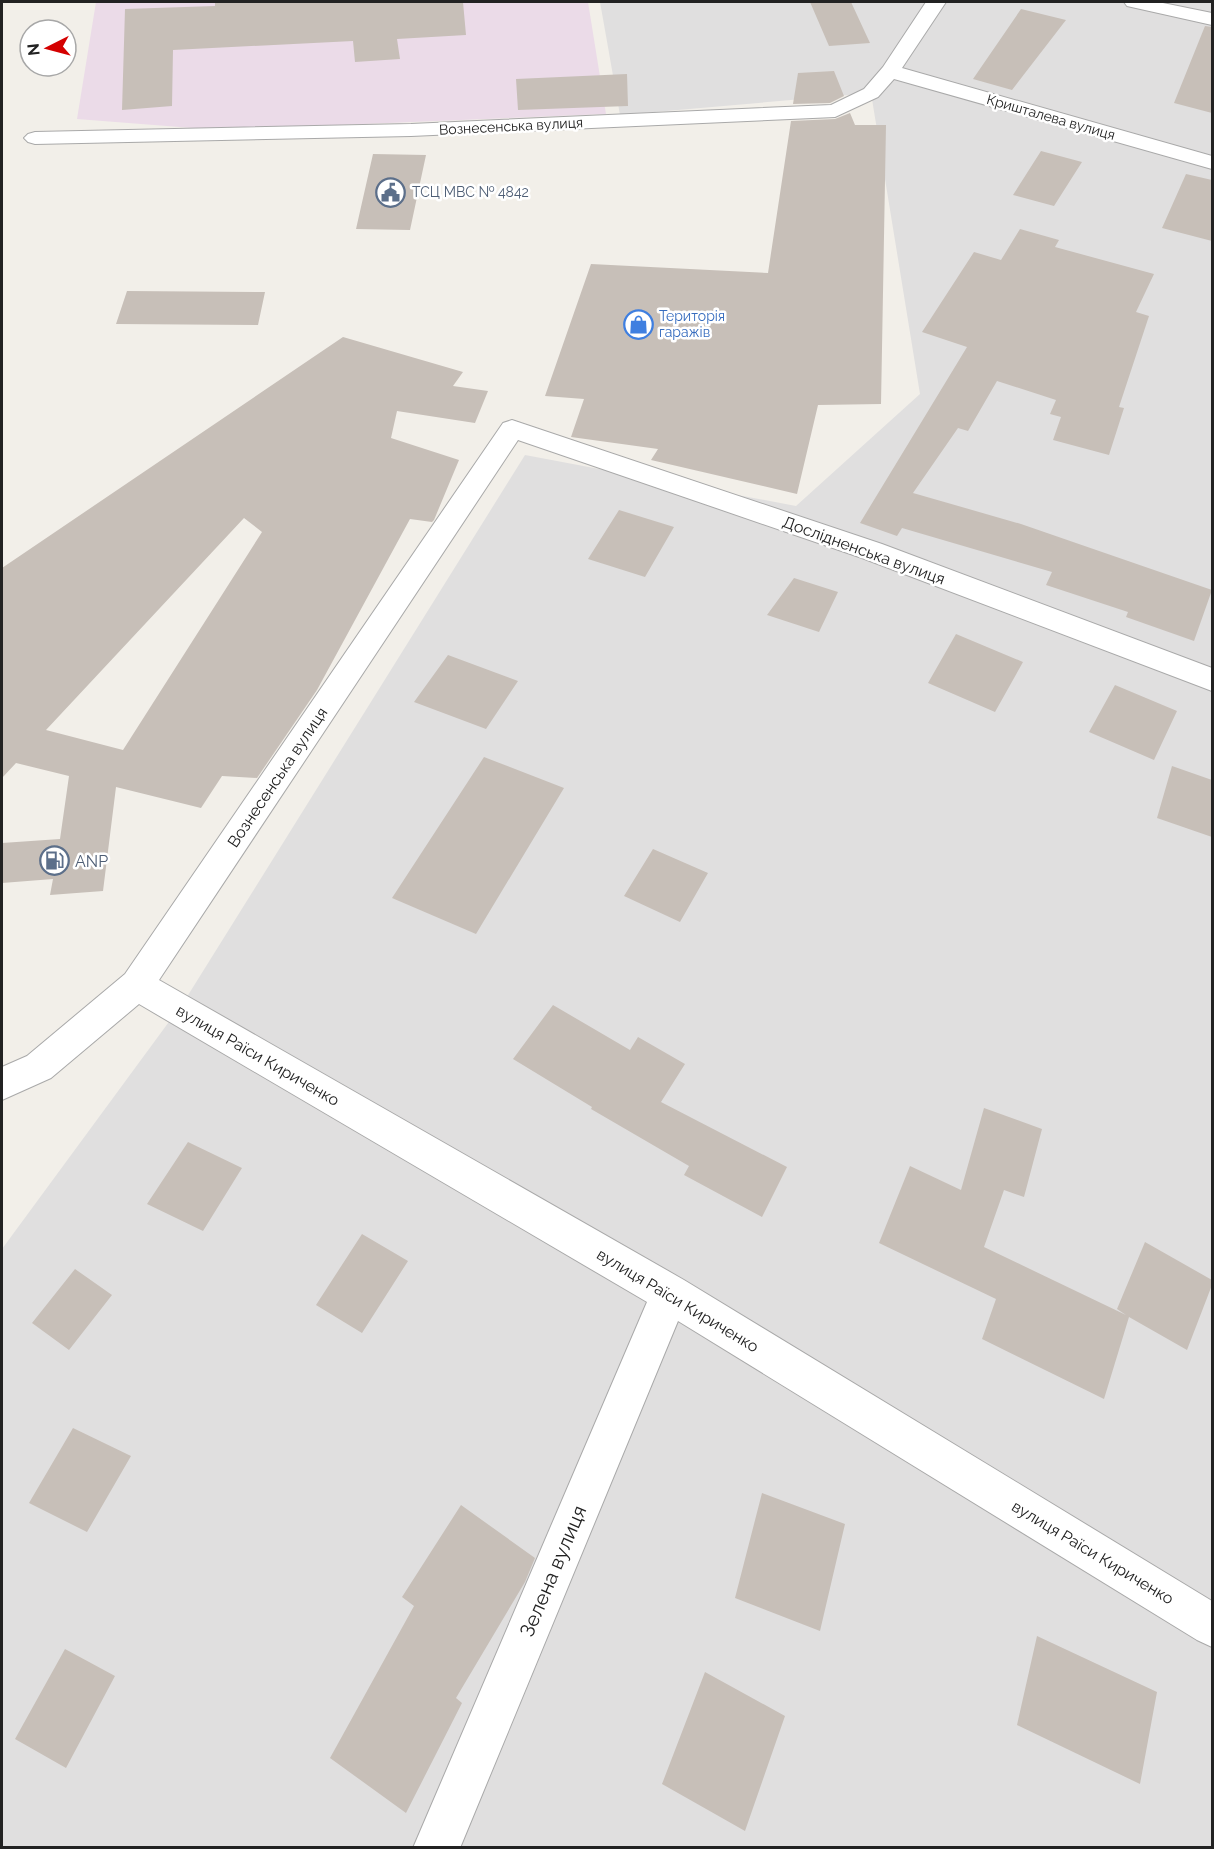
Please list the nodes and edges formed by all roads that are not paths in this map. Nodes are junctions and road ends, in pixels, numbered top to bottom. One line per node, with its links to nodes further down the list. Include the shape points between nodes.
1 (936, 2): 4 (street, Вознесенська вулиця)
2 (1134, 2): 3 (street)
3 (1212, 19)
4 (890, 71): 5 (street, Вознесенська вулиця, via 871,93 835,111 411,130); 6 (street, Кришталева вулиця)
5 (34, 138)
6 (1212, 163)
7 (512, 429): 8 (street, Дослідненська вулиця, via 872,550); 9 (street, Вознесенська вулиця)
8 (1211, 675)
9 (136, 985): 10 (street, Вознесенська вулиця, via 39,1067); 11 (street, вулиця Раїси Кириченко)
10 (2, 1084)
11 (670, 1294): 12 (street, вулиця Раїси Кириченко); 13 (street, Зелена вулиця)
12 (1212, 1625)
13 (436, 1848)

